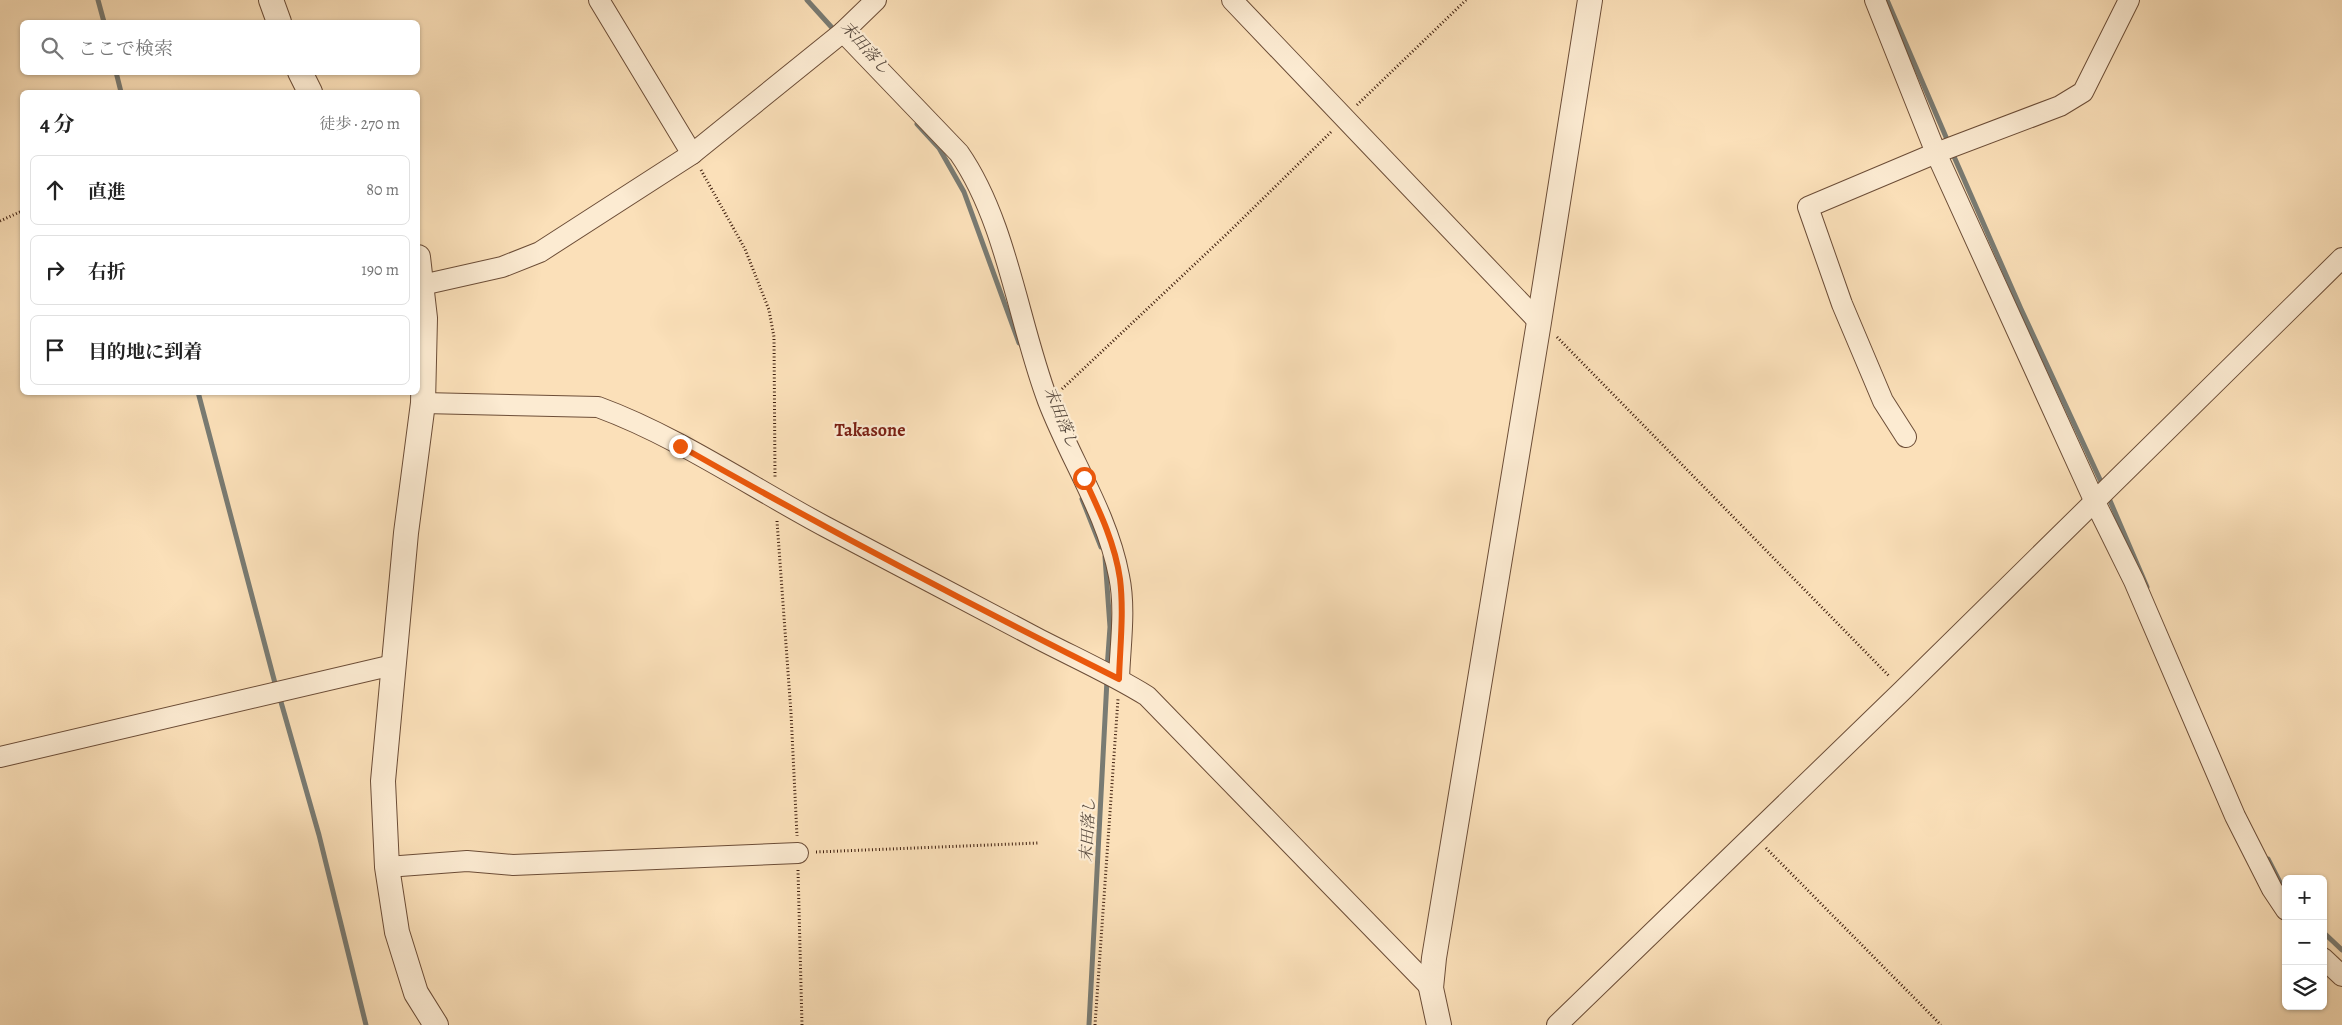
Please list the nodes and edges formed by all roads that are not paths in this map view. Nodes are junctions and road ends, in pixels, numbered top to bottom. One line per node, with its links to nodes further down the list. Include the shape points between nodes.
1 (271, 0): 8 (street)
2 (599, 0): 13 (street)
3 (876, 0): 9 (street)
4 (1232, 0): 17 (street)
5 (1590, 0): 17 (street)
6 (1875, 0): 12 (street)
7 (2129, 0): 12 (street, via 2083,92 2060,106)
8 (279, 20)
9 (843, 32): 13 (street); 22 (street, via 959,152 987,204 1048,402 1107,528 1120,578)
10 (302, 75): 11 (street)
11 (309, 90)
12 (1946, 149): 19 (street, via 1808,207 1842,304 1882,402); 20 (street)
13 (692, 154): 16 (street, via 540,252 502,267)
14 (2342, 258): 20 (street)
15 (420, 271): 16 (street)
16 (422, 285): 18 (street, via 426,355)
17 (1539, 322): 29 (street)
18 (423, 403): 21 (street); 22 (street, via 598,407 680,446 1034,637)
19 (1906, 437)
20 (2094, 500): 26 (street, via 2134,581 2236,816); 32 (street)
21 (393, 665): 23 (street); 25 (street, via 383,781)
22 (1119, 679): 29 (street, via 1147,696)
23 (0, 757)
24 (798, 853): 25 (street, via 513,865 467,860)
25 (387, 867): 30 (street, via 391,902 405,958 416,992)
26 (2282, 904)
27 (2327, 962): 28 (street)
28 (2342, 976)
29 (1431, 988): 31 (street)
30 (436, 1025)
31 (1439, 1025)
32 (1557, 1025)

